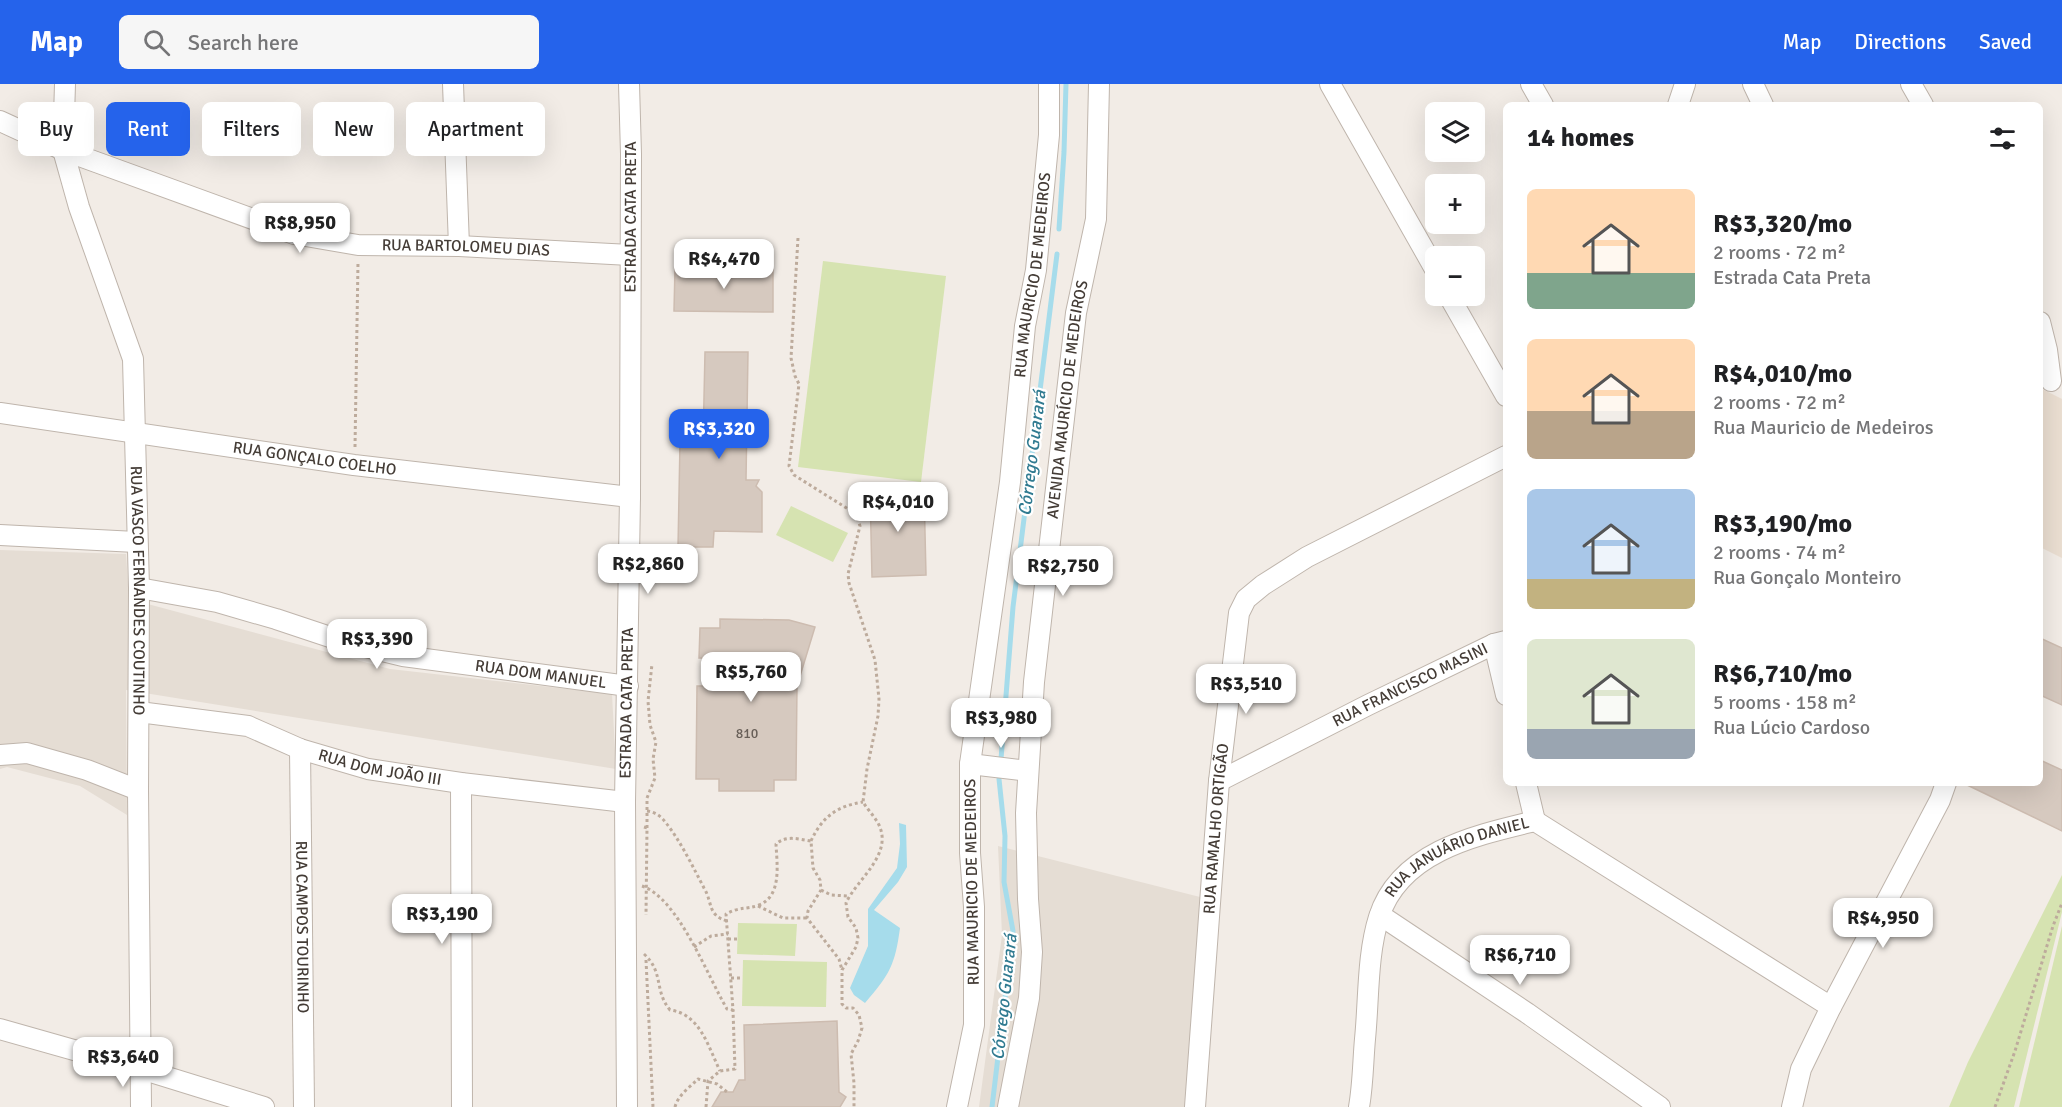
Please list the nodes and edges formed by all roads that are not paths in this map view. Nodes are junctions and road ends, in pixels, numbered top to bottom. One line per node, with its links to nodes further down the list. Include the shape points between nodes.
1 (65, 84): 11 (street, RUA VASCO FERNANDES COUTINHO)
2 (453, 84): 20 (street)
3 (629, 84): 22 (street, ESTRADA CATA PRETA)
4 (1049, 84): 40 (street, RUA MAURICIO DE MEDEIROS, via 1049,135 1036,270 1025,326 1010,482)
5 (1099, 84): 41 (street, AVENIDA MAURÍCIO DE MEDEIROS, via 1096,219 1076,314 1034,682)
6 (1330, 84): 21 (street)
7 (1531, 84): 12 (street)
8 (1685, 84): 13 (street)
9 (1753, 84): 14 (street)
10 (1911, 84): 15 (street)
11 (64, 102)
12 (1541, 102)
13 (1679, 102)
14 (1762, 102)
15 (1921, 102)
16 (0, 122): 17 (street, RUA BARTOLOMEU DIAS)
17 (18, 130)
18 (65, 156): 28 (street, RUA VASCO FERNANDES COUTINHO, via 133,359)
19 (80, 156): 20 (street, RUA BARTOLOMEU DIAS, via 294,234 358,245)
20 (459, 246): 22 (street, RUA BARTOLOMEU DIAS)
21 (1425, 252)
22 (630, 255): 30 (street, ESTRADA CATA PRETA)
23 (1455, 306): 26 (street)
24 (2043, 334): 25 (street)
25 (2051, 381)
26 (1503, 391)
27 (0, 413): 28 (street, RUA GONÇALO COELHO)
28 (135, 432): 30 (street, RUA GONÇALO COELHO, via 354,465); 32 (street, RUA VASCO FERNANDES COUTINHO)
29 (1503, 458): 42 (street, RUA RAMALHO ORTIGÃO, via 1307,557 1246,599 1239,613)
30 (630, 497): 36 (street, ESTRADA CATA PRETA)
31 (0, 535): 32 (street)
32 (136, 542): 33 (street, RUA VASCO FERNANDES COUTINHO)
33 (139, 588): 36 (street, RUA DOM MANUEL, via 217,602 403,656); 37 (street, RUA VASCO FERNANDES COUTINHO)
34 (1500, 642): 35 (street); 42 (street, RUA FRANCISCO MASINI)
35 (1503, 668)
36 (628, 686): 47 (street, ESTRADA CATA PRETA)
37 (139, 711): 38 (street, RUA DOM JOÃO III, via 248,726); 46 (street, RUA VASCO FERNANDES COUTINHO)
38 (300, 749): 43 (street, RUA DOM JOÃO III, via 368,769); 57 (street, RUA CAMPOS TOURINHO)
39 (0, 755): 46 (street, via 27,753)
40 (970, 764): 41 (street); 60 (street, RUA MAURICIO DE MEDEIROS, via 974,1025)
41 (1028, 771): 61 (street, AVENIDA MAURÍCIO DE MEDEIROS, via 1032,952 1029,998)
42 (1219, 781): 62 (street, RUA RAMALHO ORTIGÃO)
43 (461, 783): 47 (street, RUA DOM JOÃO III); 58 (street)
44 (1527, 786): 48 (street)
45 (1945, 786): 50 (street)
46 (138, 790): 52 (street, RUA VASCO FERNANDES COUTINHO)
47 (625, 802): 59 (street, ESTRADA CATA PRETA)
48 (1534, 821): 49 (street, RUA JANUÁRIO DANIEL, via 1475,835 1428,857 1394,889); 50 (street, RUA JANUÁRIO DANIEL)
49 (1380, 915): 53 (street, via 1527,1012); 54 (street, RUA JANUÁRIO DANIEL, via 1373,945)
50 (1831, 1007): 64 (street, via 1801,1069)
51 (0, 1029): 52 (street)
52 (141, 1069): 55 (street, RUA VASCO FERNANDES COUTINHO); 56 (street)
53 (1636, 1099): 63 (street)
54 (1362, 1105)
55 (141, 1107)
56 (264, 1107)
57 (304, 1107)
58 (462, 1107)
59 (627, 1107)
60 (957, 1107)
61 (1008, 1107)
62 (1195, 1107)
63 (1660, 1107)
64 (1792, 1107)

